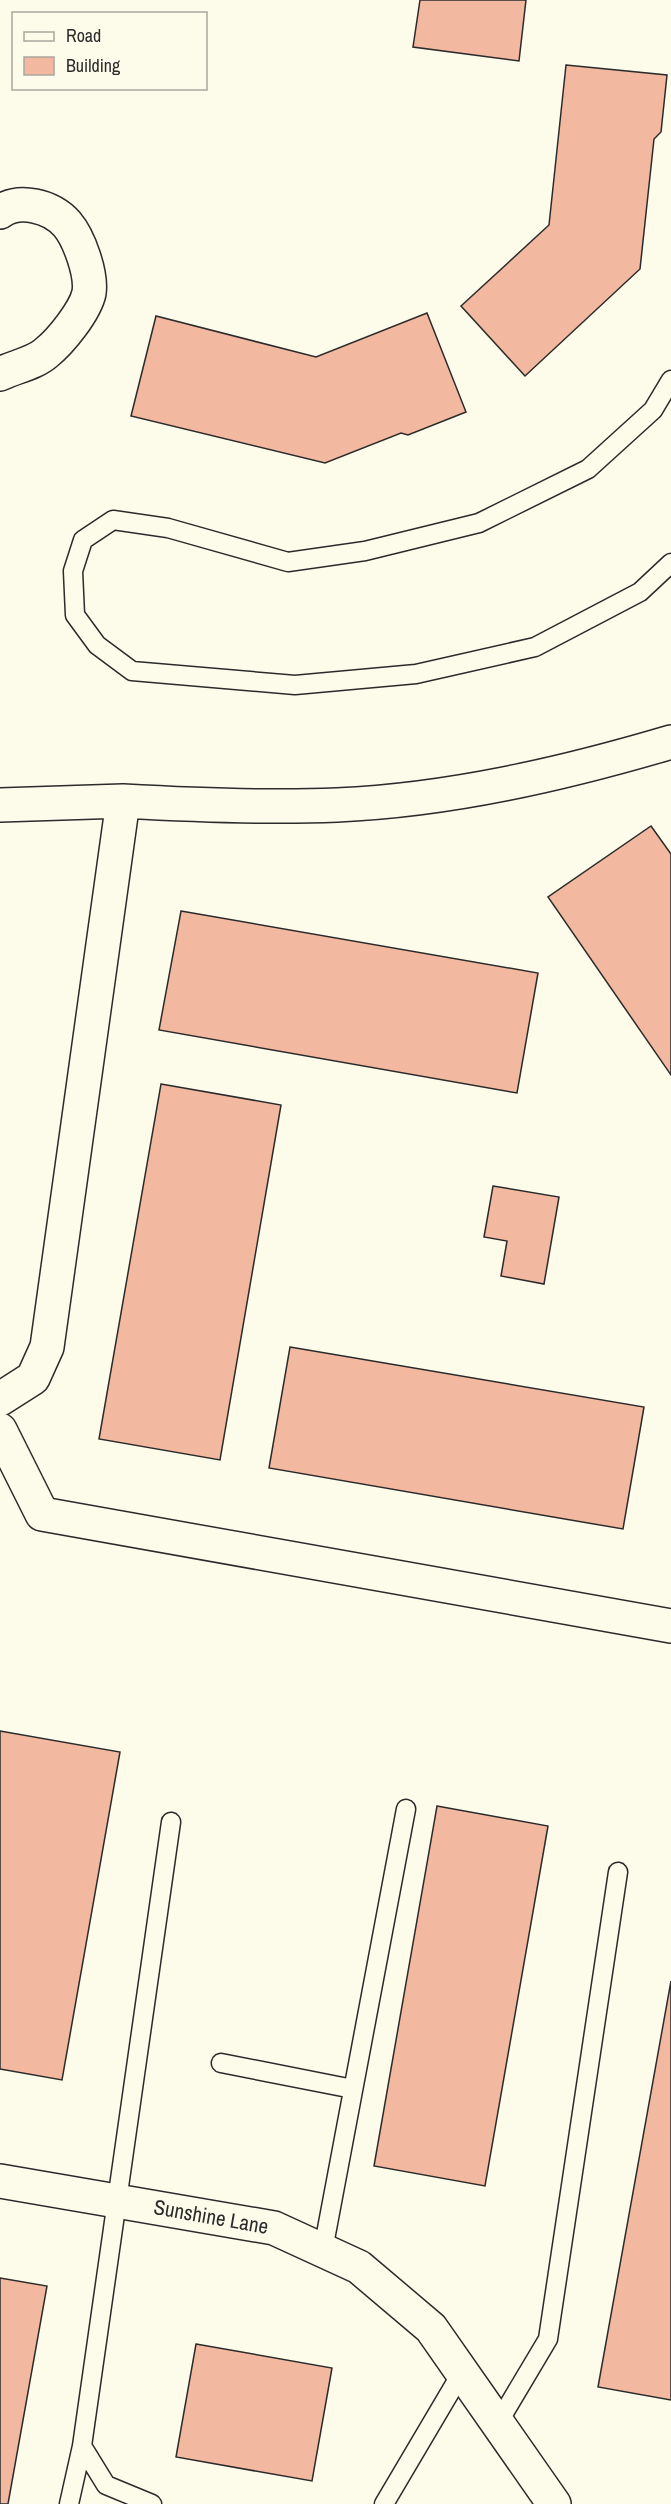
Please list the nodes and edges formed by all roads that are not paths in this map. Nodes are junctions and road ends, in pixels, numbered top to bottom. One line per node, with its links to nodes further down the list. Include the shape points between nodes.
1 (0, 212): 2 (street, via 9,205 40,206 67,224 87,263 89,293 71,326 45,354)
2 (0, 374)
3 (671, 380): 4 (lane, via 652,410 588,469 479,523 365,551 288,562 168,528 113,520 83,540 73,571 75,615 97,645 132,670 295,685 416,674 535,646 640,592)
4 (671, 563)
5 (671, 741): 6 (street, via 522,781 417,798 326,805)
6 (123, 801): 7 (street); 8 (street, via 47,1347 33,1378)
7 (0, 805)
8 (0, 1399)
9 (0, 1430): 10 (street, via 42,1514)
10 (671, 1626)
11 (406, 1809): 15 (lane)
12 (171, 1822): 17 (lane)
13 (618, 1872): 20 (lane, via 548,2338)
14 (221, 2063): 15 (lane)
15 (353, 2089): 18 (lane)
16 (0, 2181): 17 (street, Sunshine Lane)
17 (116, 2200): 18 (street, Sunshine Lane, via 274,2228); 21 (lane)
18 (323, 2250): 19 (street, Sunshine Lane, via 359,2267 431,2328)
19 (462, 2372): 20 (street, Sunshine Lane); 24 (lane)
20 (498, 2423): 25 (street, Sunshine Lane)
21 (82, 2446): 22 (lane); 23 (lane, via 106,2485)
22 (69, 2504)
23 (153, 2504)
24 (384, 2504)
25 (554, 2504)

